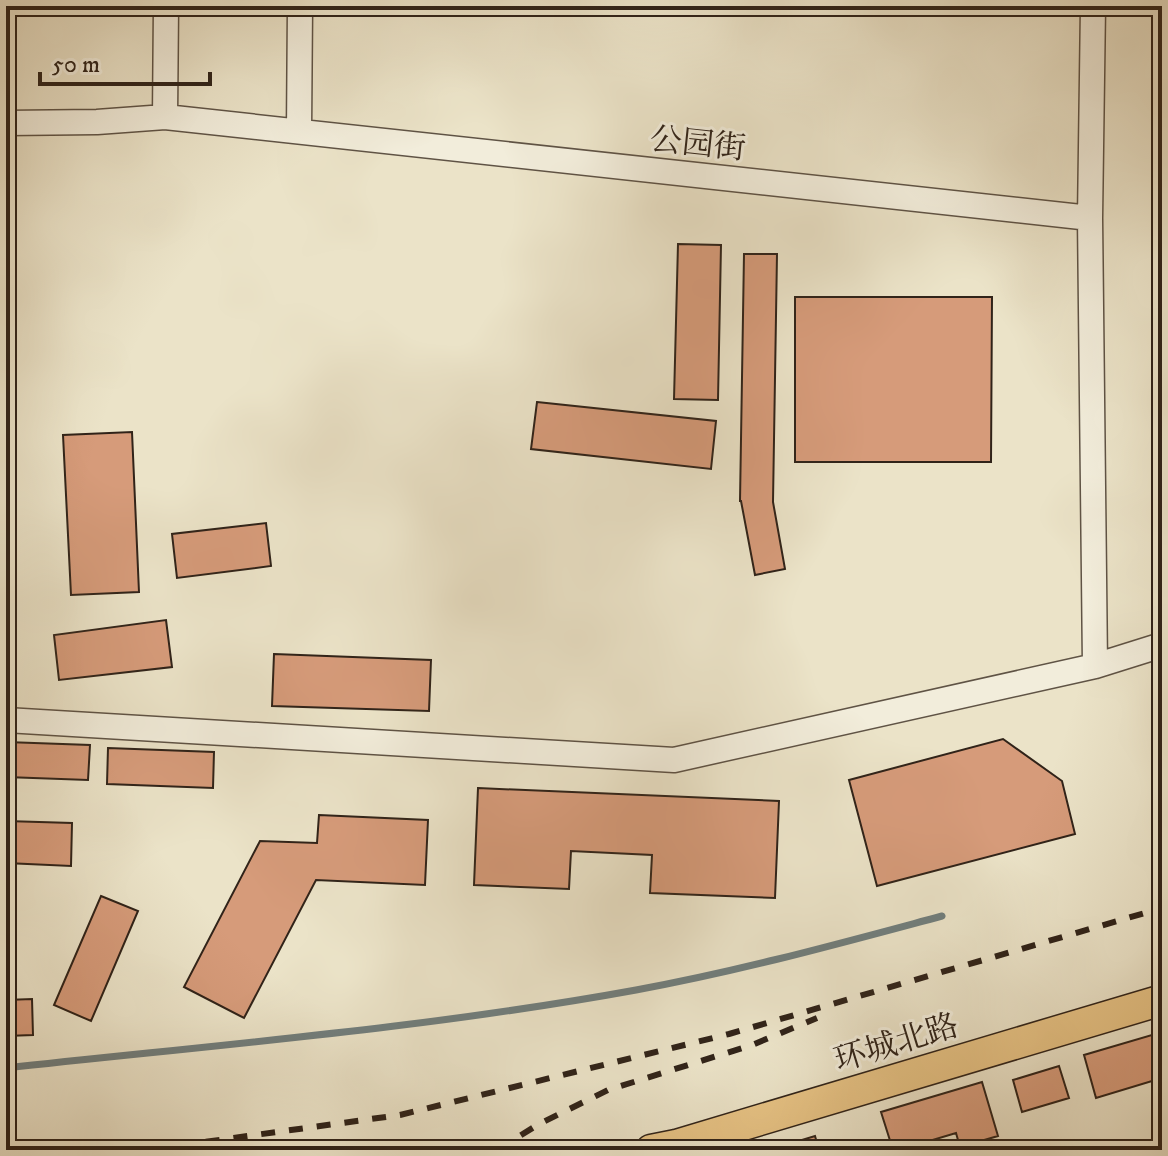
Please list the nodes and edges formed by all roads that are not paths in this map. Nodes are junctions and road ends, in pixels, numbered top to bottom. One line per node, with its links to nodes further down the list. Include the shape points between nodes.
1 (166, 6): 4 (street)
2 (300, 6): 6 (street)
3 (1093, 6): 7 (street)
4 (165, 117): 5 (street); 6 (street, 公园街)
5 (6, 123)
6 (299, 131): 7 (street, 公园街)
7 (1090, 218): 9 (street)
8 (1162, 645): 9 (street)
9 (1095, 666): 10 (street, via 674,760)
10 (6, 720)
11 (1162, 1000): 12 (main road, 环城北路)
12 (651, 1150)

